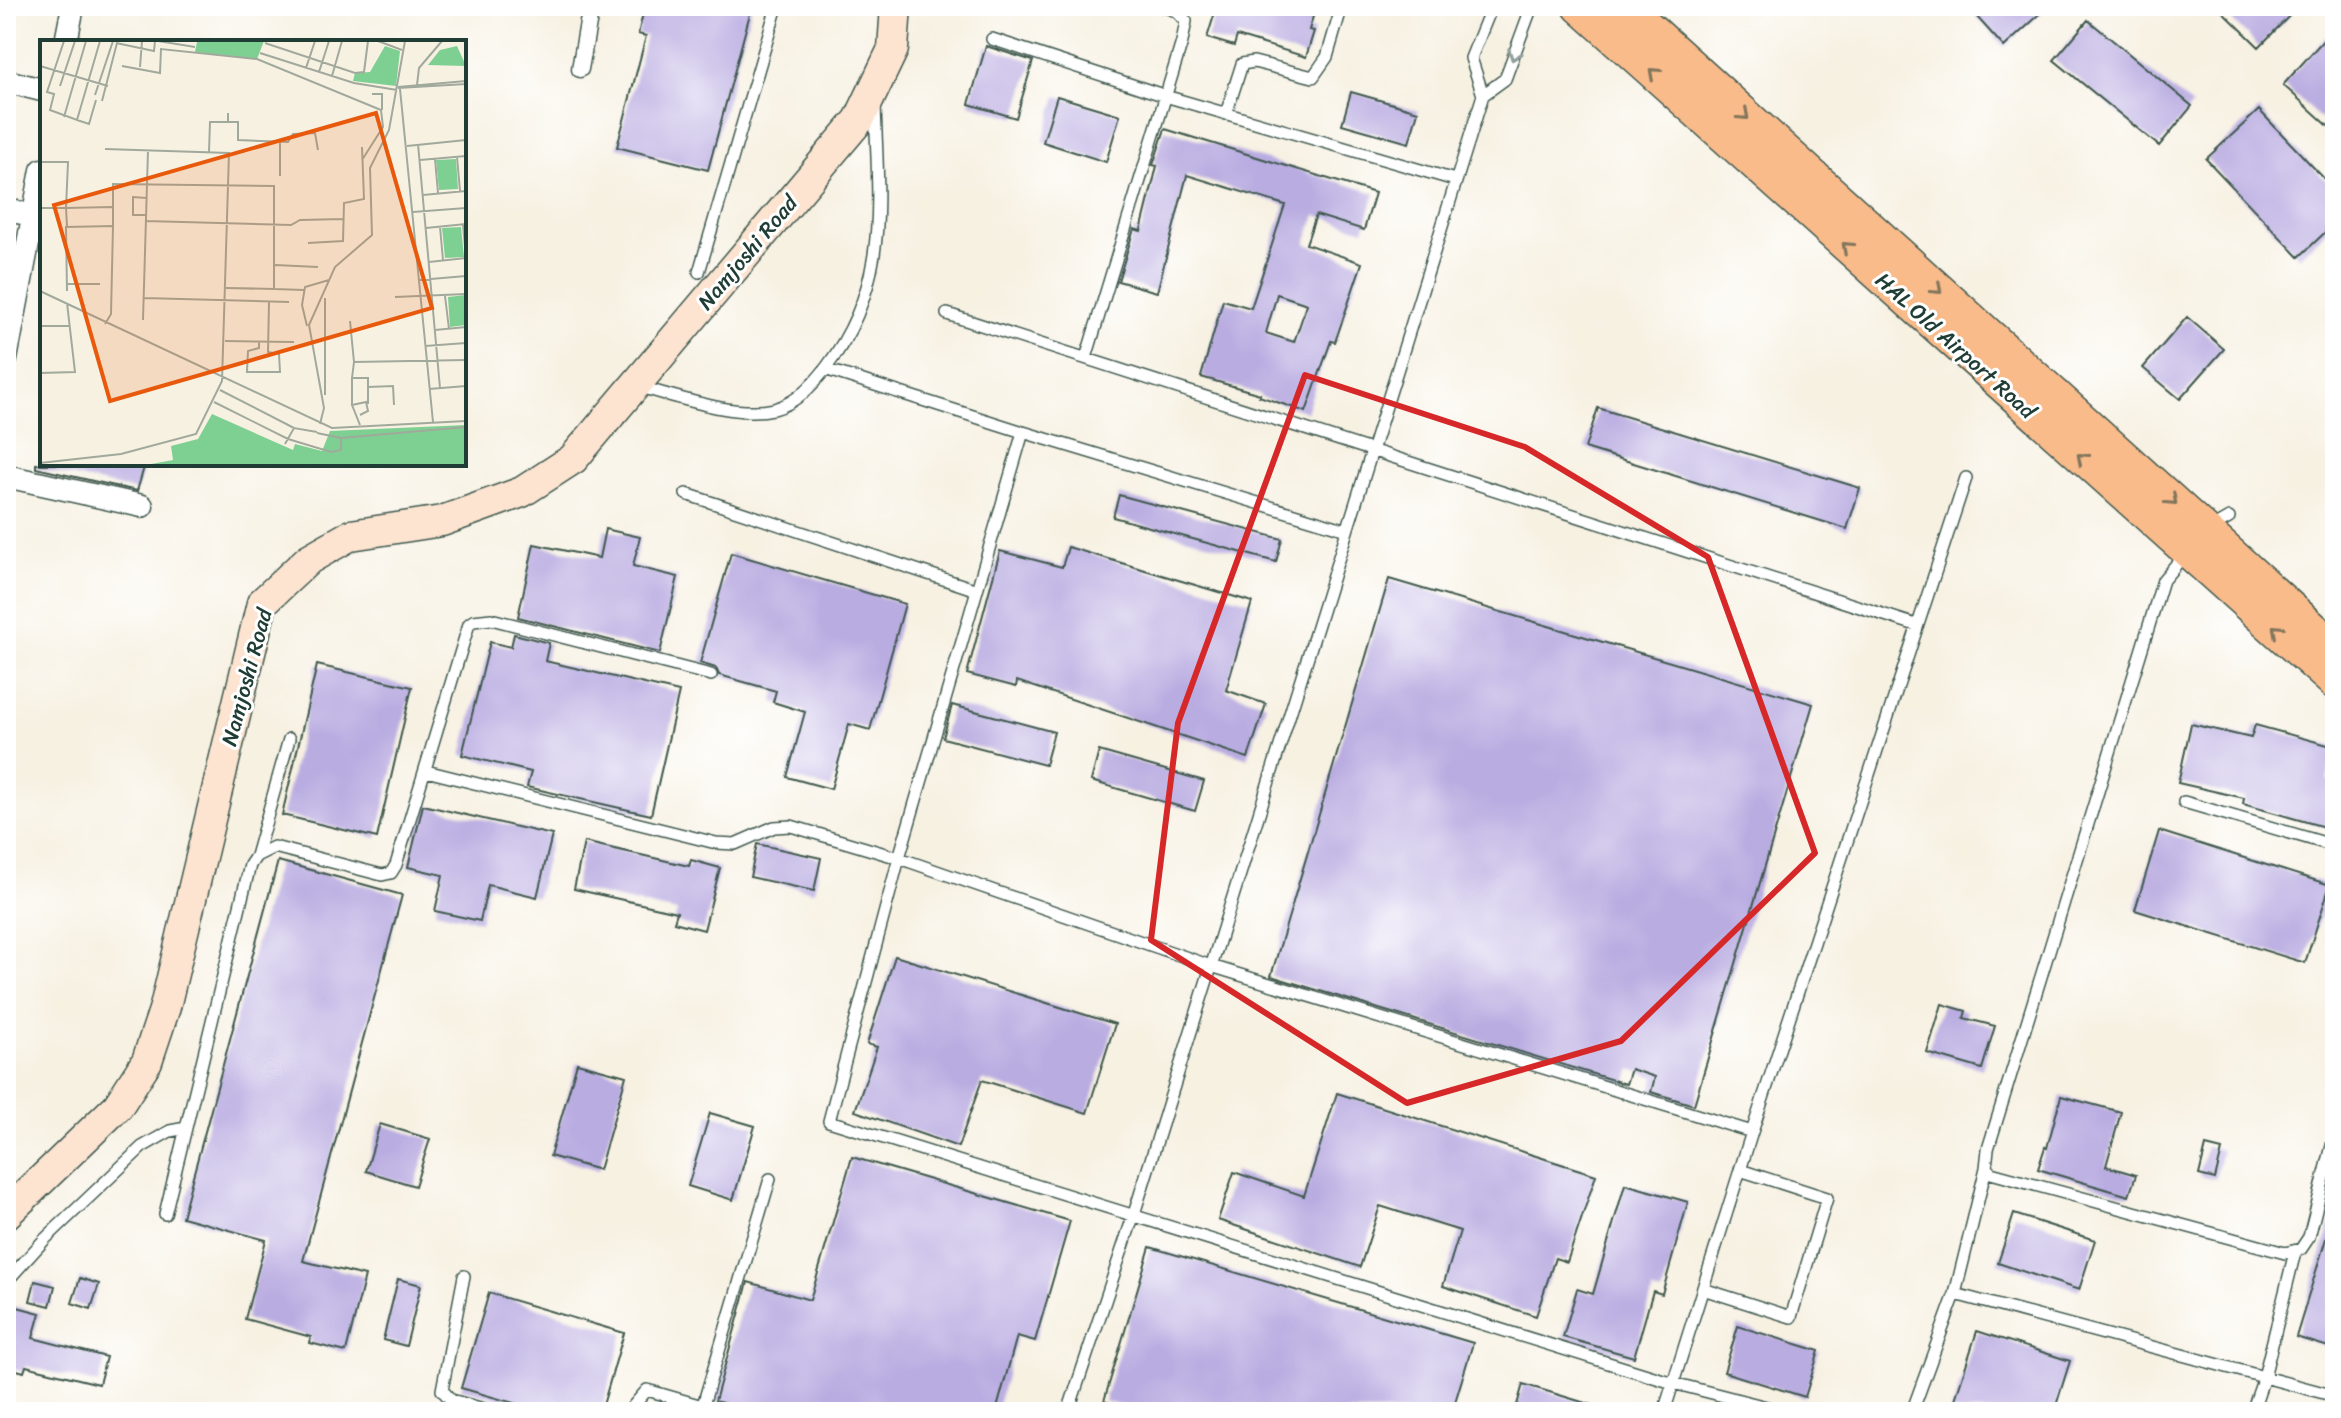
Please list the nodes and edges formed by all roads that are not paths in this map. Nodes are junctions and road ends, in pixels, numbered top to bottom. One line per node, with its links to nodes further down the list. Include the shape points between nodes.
1 (73, 6): 12 (street)
2 (591, 6): 13 (street)
3 (777, 6): 24 (lane)
4 (896, 6): 15 (main road, Namjoshi Road, via 893,49)
5 (1162, 6): 18 (lane, via 1186,21)
6 (1342, 6): 19 (lane, via 1327,57 1313,77 1254,62 1242,64)
7 (1492, 6): 17 (lane, via 1471,58)
8 (1532, 6): 17 (lane, one-way to 17, via 1505,79)
9 (1580, 6): 37 (main road, HAL Old Airport Road, one-way to 9, via 2035,416)
10 (1624, 6): 37 (main road, HAL Old Airport Road, one-way to 37)
11 (992, 39): 18 (lane)
12 (66, 40)
13 (580, 69)
14 (6, 81): 16 (street)
15 (875, 89): 28 (lane, via 879,229 872,271 842,346); 29 (main road, Namjoshi Road, via 859,120)
16 (40, 90)
17 (1483, 95): 21 (lane)
18 (1167, 96): 19 (lane); 26 (lane)
19 (1226, 114): 21 (lane)
20 (40, 180): 23 (street)
21 (1455, 180): 31 (lane)
22 (6, 210): 23 (street)
23 (33, 215): 27 (street)
24 (699, 272)
25 (947, 314): 26 (lane)
26 (1086, 358): 31 (lane)
27 (6, 359)
28 (825, 369): 29 (lane, via 795,400 773,409 736,410); 30 (lane)
29 (632, 386): 56 (main road, Namjoshi Road, via 573,459 522,492 442,521 351,535 309,559 262,603 165,1007 147,1061 118,1106)
30 (1023, 432): 36 (lane); 38 (lane)
31 (1372, 449): 36 (lane); 39 (lane)
32 (6, 476): 35 (street)
33 (1966, 478): 39 (lane)
34 (686, 494): 38 (lane)
35 (142, 506)
36 (1347, 530): 49 (lane)
37 (2208, 533): 40 (main road, HAL Old Airport Road); 42 (main road, HAL Old Airport Road, one-way to 37); 53 (lane, via 2163,580)
38 (977, 590): 48 (lane)
39 (1916, 625): 51 (lane)
40 (2335, 649)
41 (711, 675): 44 (lane, via 477,619 469,624)
42 (2335, 682)
43 (289, 739): 47 (lane)
44 (426, 771): 47 (lane, via 391,873 284,848); 48 (lane, via 716,843 735,844 774,827 791,826)
45 (2184, 802): 46 (lane)
46 (2335, 846)
47 (256, 856): 50 (lane)
48 (899, 858): 49 (lane); 58 (lane, via 829,1121)
49 (1211, 966): 51 (lane); 58 (lane)
50 (186, 1128): 57 (lane); 61 (lane, via 142,1147)
51 (1752, 1132): 54 (lane)
52 (2335, 1134): 59 (lane, via 2309,1237)
53 (1986, 1168): 59 (lane); 63 (lane)
54 (1740, 1170): 62 (lane); 62 (lane, via 1827,1198 1791,1317)
55 (770, 1179): 67 (lane)
56 (6, 1214)
57 (165, 1214)
58 (1134, 1214): 65 (lane); 71 (lane)
59 (2295, 1252): 64 (lane)
60 (464, 1276): 68 (lane, via 442,1390 451,1400)
61 (6, 1282)
62 (1703, 1289): 65 (lane)
63 (1955, 1294): 64 (lane); 74 (lane)
64 (2264, 1377): 66 (lane); 75 (lane)
65 (1673, 1383): 72 (lane); 73 (lane)
66 (2335, 1396)
67 (703, 1405): 69 (lane, via 647,1390); 70 (lane)
68 (495, 1412)
69 (628, 1412)
70 (723, 1412)
71 (1068, 1412)
72 (1664, 1412)
73 (1786, 1412)
74 (1912, 1412)
75 (2252, 1412)

